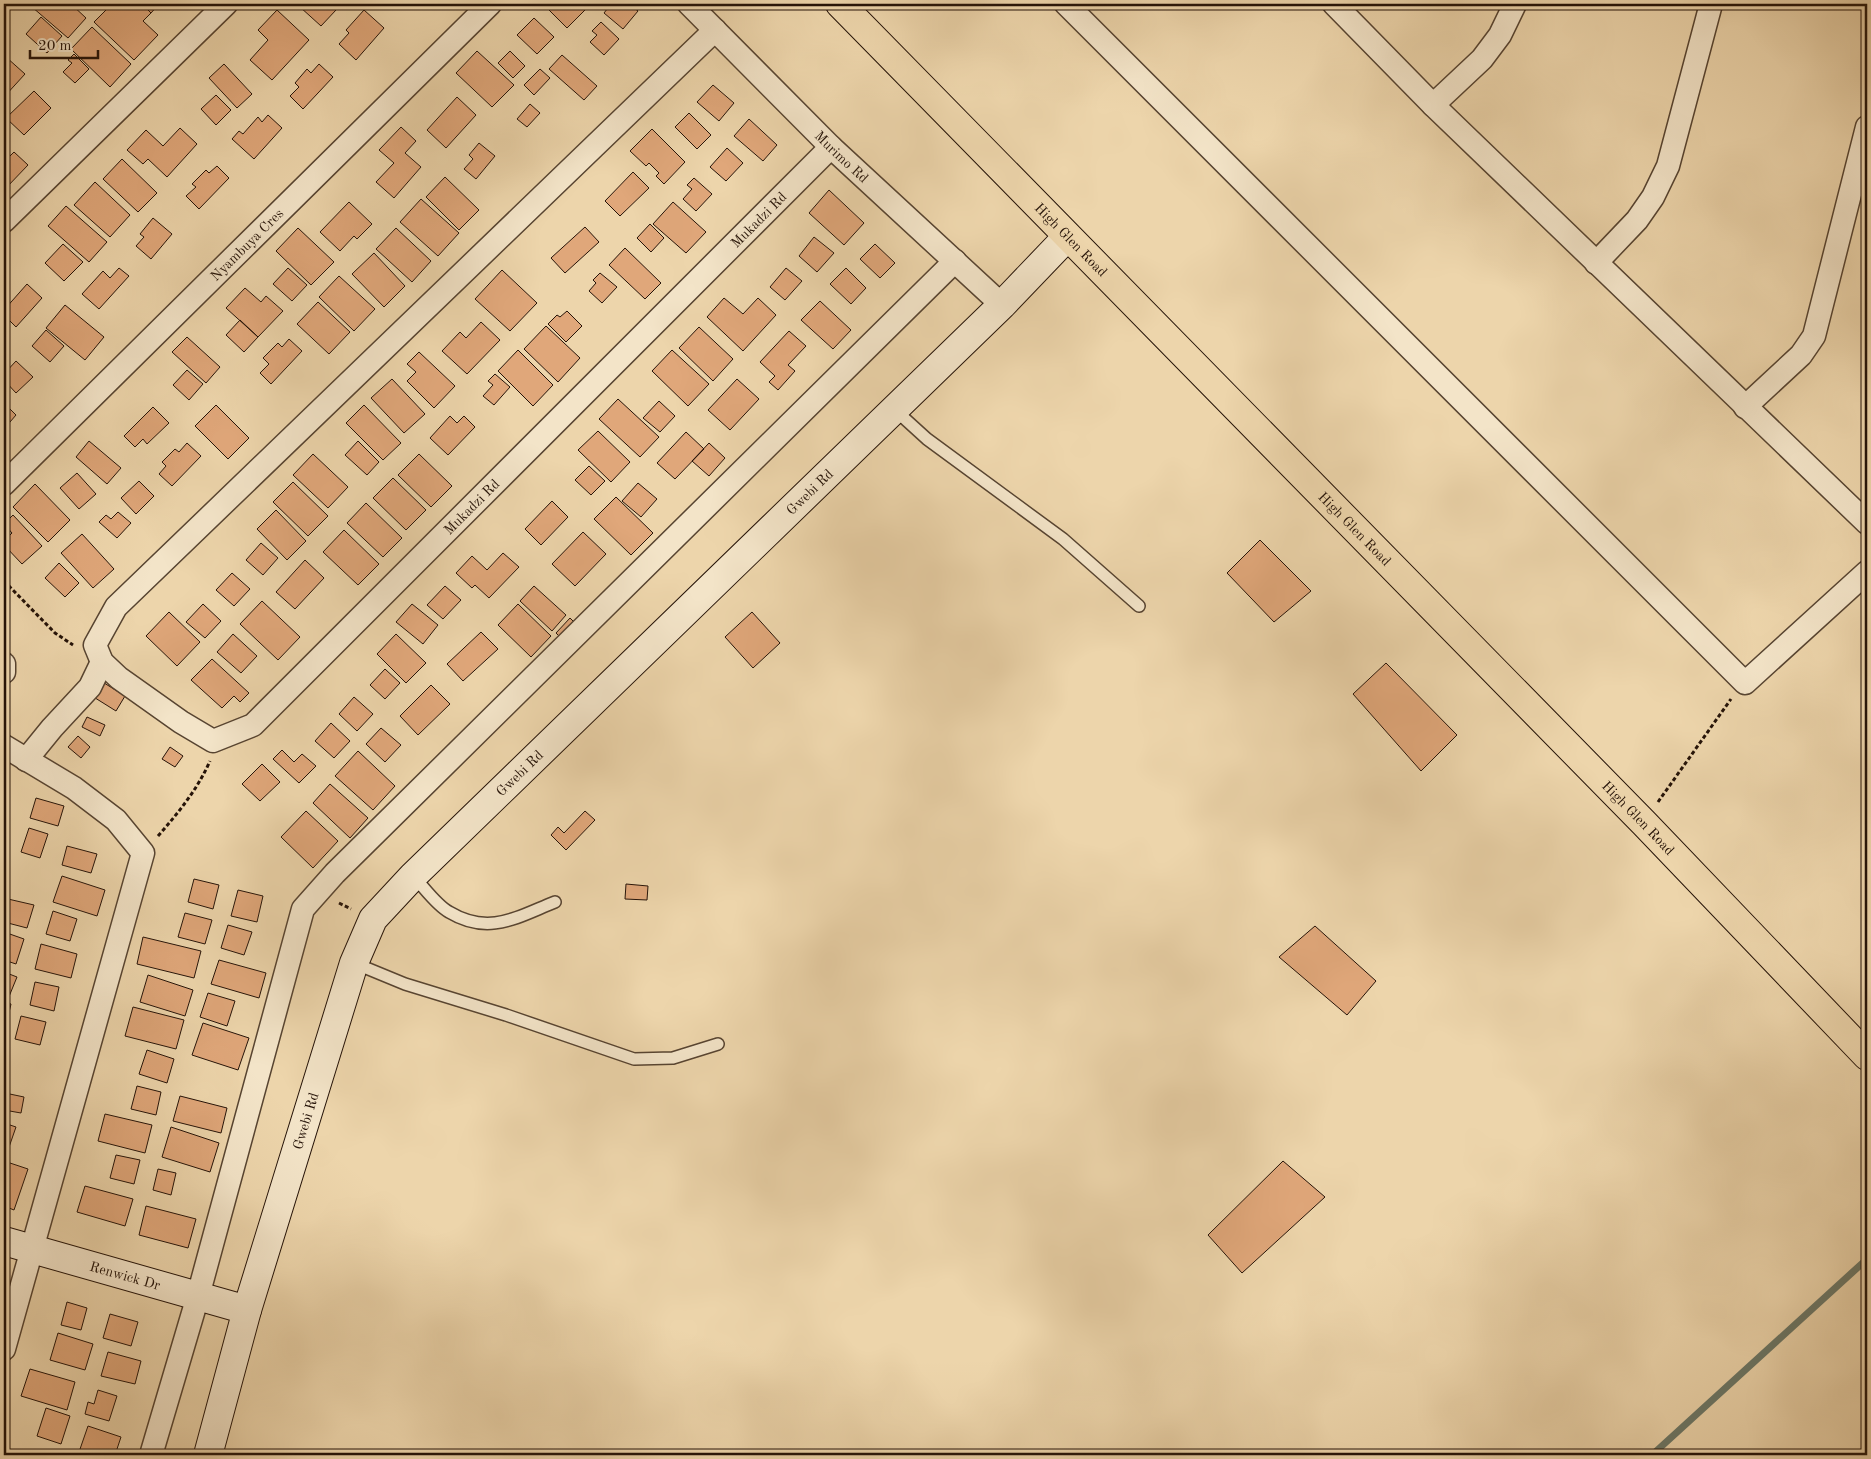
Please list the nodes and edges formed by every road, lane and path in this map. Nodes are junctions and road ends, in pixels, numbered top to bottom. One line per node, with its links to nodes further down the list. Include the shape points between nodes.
1 (226, 4): 13 (street)
2 (490, 4): 20 (street, Nyambuya Cres)
3 (689, 4): 9 (street, Murimo Rd)
4 (840, 4): 14 (main road, High Glen Road)
5 (1066, 4): 28 (street)
6 (1334, 4): 10 (street)
7 (1515, 4): 10 (street, via 1500,35 1482,59)
8 (1710, 4): 16 (street, via 1668,166 1654,197 1637,220)
9 (715, 30): 12 (street, Murimo Rd); 25 (street, via 116,607)
10 (1433, 105): 16 (street, via 1574,238)
11 (1867, 127): 18 (street, via 1814,336 1801,355)
12 (831, 148): 15 (street, Murimo Rd); 29 (street, Mukadzi Rd, via 253,725)
13 (4, 221)
14 (1067, 236): 17 (street, Gwebi Rd); 32 (main road, High Glen Road)
15 (956, 261): 17 (street, Murimo Rd); 35 (street)
16 (1596, 263): 18 (street)
17 (1002, 305): 19 (street, Gwebi Rd)
18 (1745, 407): 21 (street)
19 (894, 409): 24 (lane, via 926,439 1063,540); 34 (street, Gwebi Rd)
20 (4, 484)
21 (1867, 523)
22 (1867, 572): 28 (street)
23 (4, 581): 25 (path, via 62,638 75,647)
24 (1139, 606)
25 (98, 654): 29 (street, via 119,678); 31 (street, via 90,687)
26 (4, 664): 27 (street)
27 (4, 672)
28 (1745, 683): 32 (path, via 1723,709)
29 (213, 741): 33 (path, via 210,761 201,781 183,808)
30 (4, 746): 31 (street)
31 (26, 760): 33 (street, via 74,788 116,820)
32 (1644, 824): 40 (main road, High Glen Road)
33 (143, 853): 42 (street)
34 (413, 876): 36 (lane, via 447,912 474,923 502,924); 37 (street, Gwebi Rd)
35 (315, 893): 37 (path); 43 (street, via 303,909 295,934)
36 (556, 902)
37 (373, 918): 38 (street, Gwebi Rd)
38 (354, 963): 39 (lane, via 405,984 634,1059 673,1058); 44 (street, Gwebi Rd)
39 (718, 1044)
40 (1867, 1056)
41 (4, 1241): 42 (street, Renwick Dr)
42 (32, 1249): 43 (street, Renwick Dr); 45 (street)
43 (198, 1296): 44 (street, Renwick Dr); 46 (street)
44 (247, 1310): 47 (street, Gwebi Rd)
45 (4, 1349)
46 (151, 1455)
47 (208, 1455)

